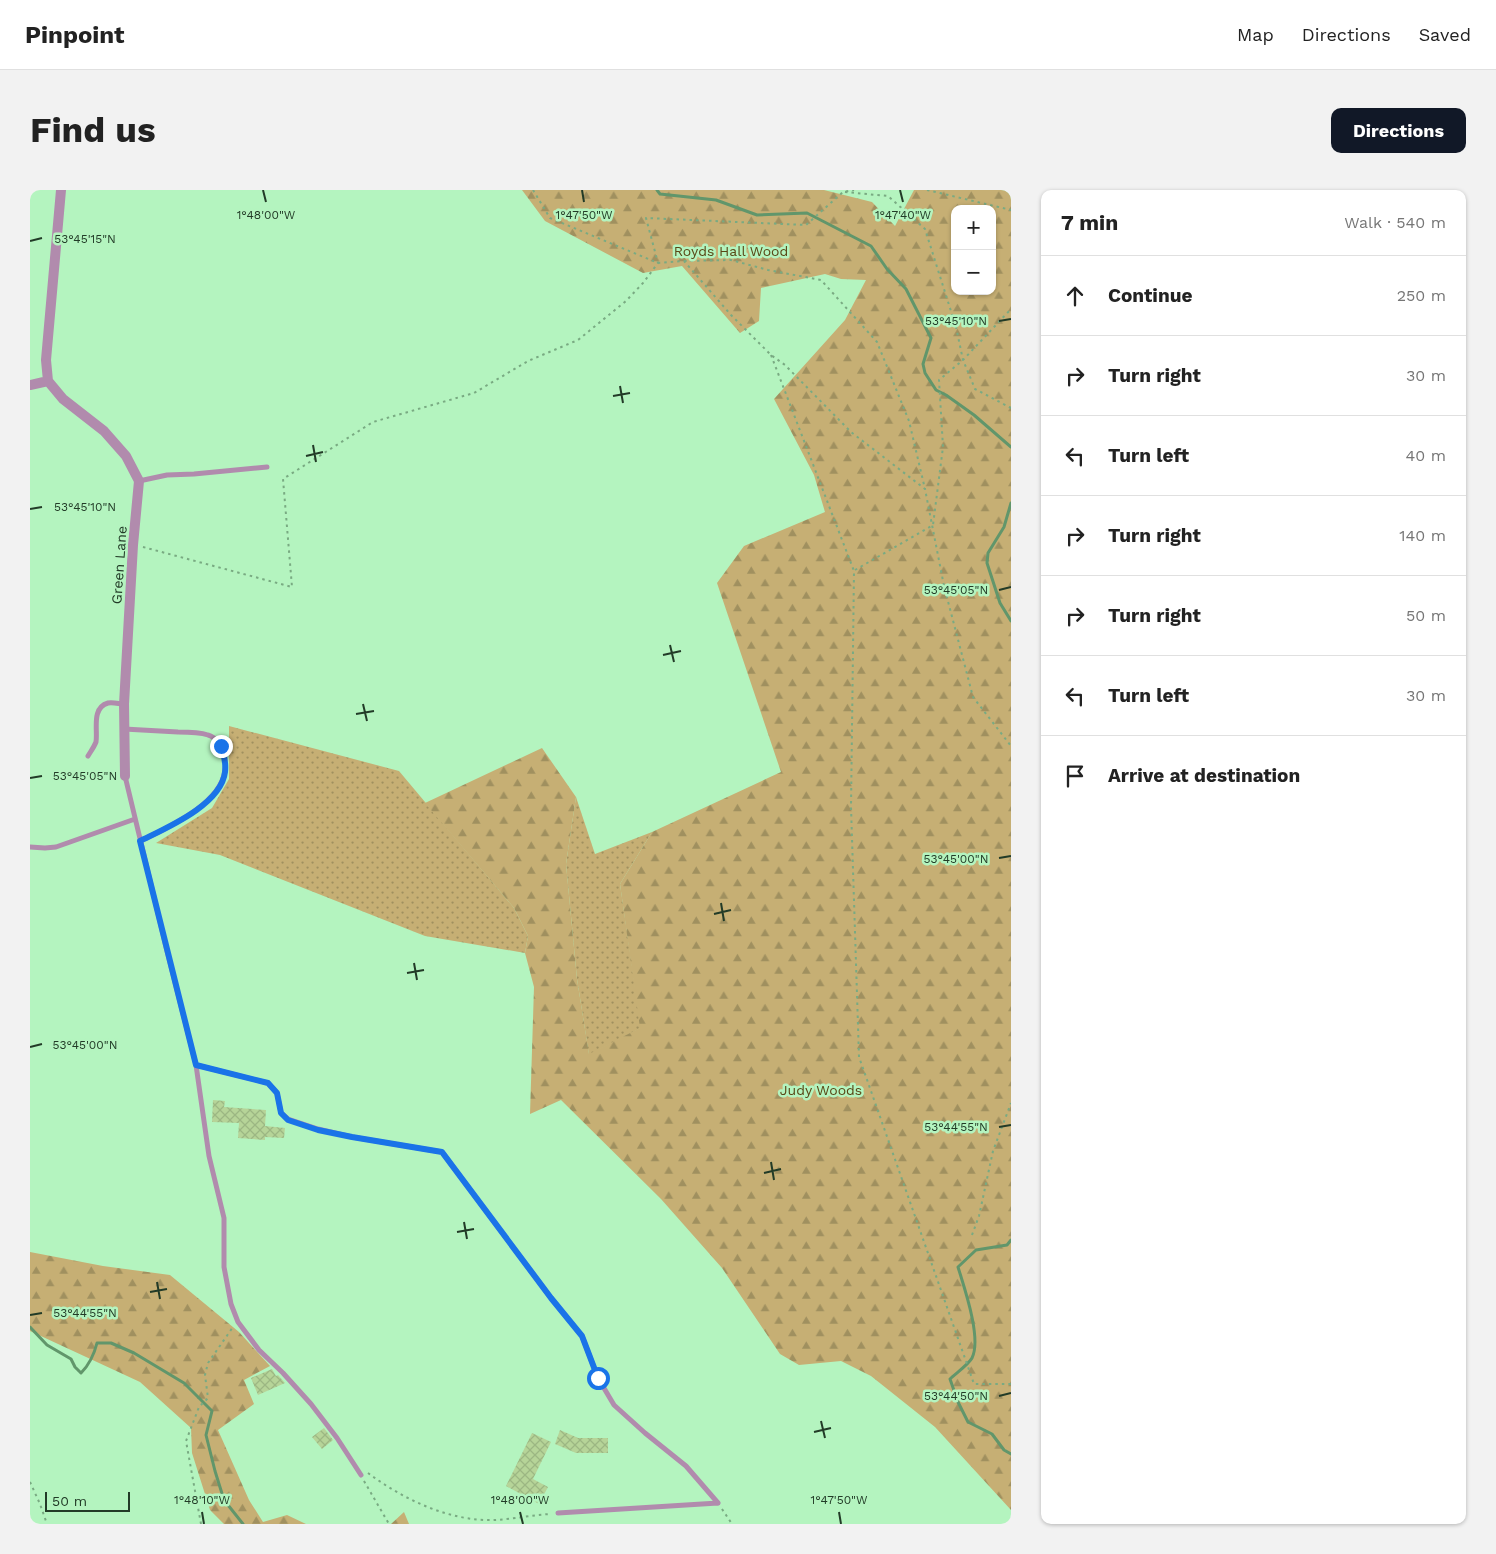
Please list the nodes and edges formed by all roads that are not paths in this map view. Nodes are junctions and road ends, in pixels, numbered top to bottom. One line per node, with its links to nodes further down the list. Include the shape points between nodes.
1 (61, 190): 2 (street, via 46,360)
2 (48, 381): 3 (street); 5 (street, via 63,399 104,431 126,456)
3 (30, 385)
4 (267, 467): 5 (lane, via 167,475)
5 (139, 481): 6 (street, Green Lane)
6 (124, 704): 7 (street, Green Lane); 8 (lane, via 108,703 100,709 96,719 95,744)
7 (124, 729): 9 (street, Green Lane); 11 (lane, via 211,735 221,746 225,757 222,783 210,798 178,823)
8 (88, 756)
9 (125, 776): 10 (lane)
10 (135, 819): 11 (lane); 12 (lane, via 56,847)
11 (140, 841): 13 (lane)
12 (30, 847)
13 (196, 1065): 14 (lane, via 209,1156 224,1218 224,1268 238,1322 259,1350 311,1404); 15 (lane, via 268,1083 277,1093 281,1113 288,1120 318,1130 442,1152 582,1336 598,1378 614,1405 686,1466 718,1503)
14 (361, 1475)
15 (558, 1513)

